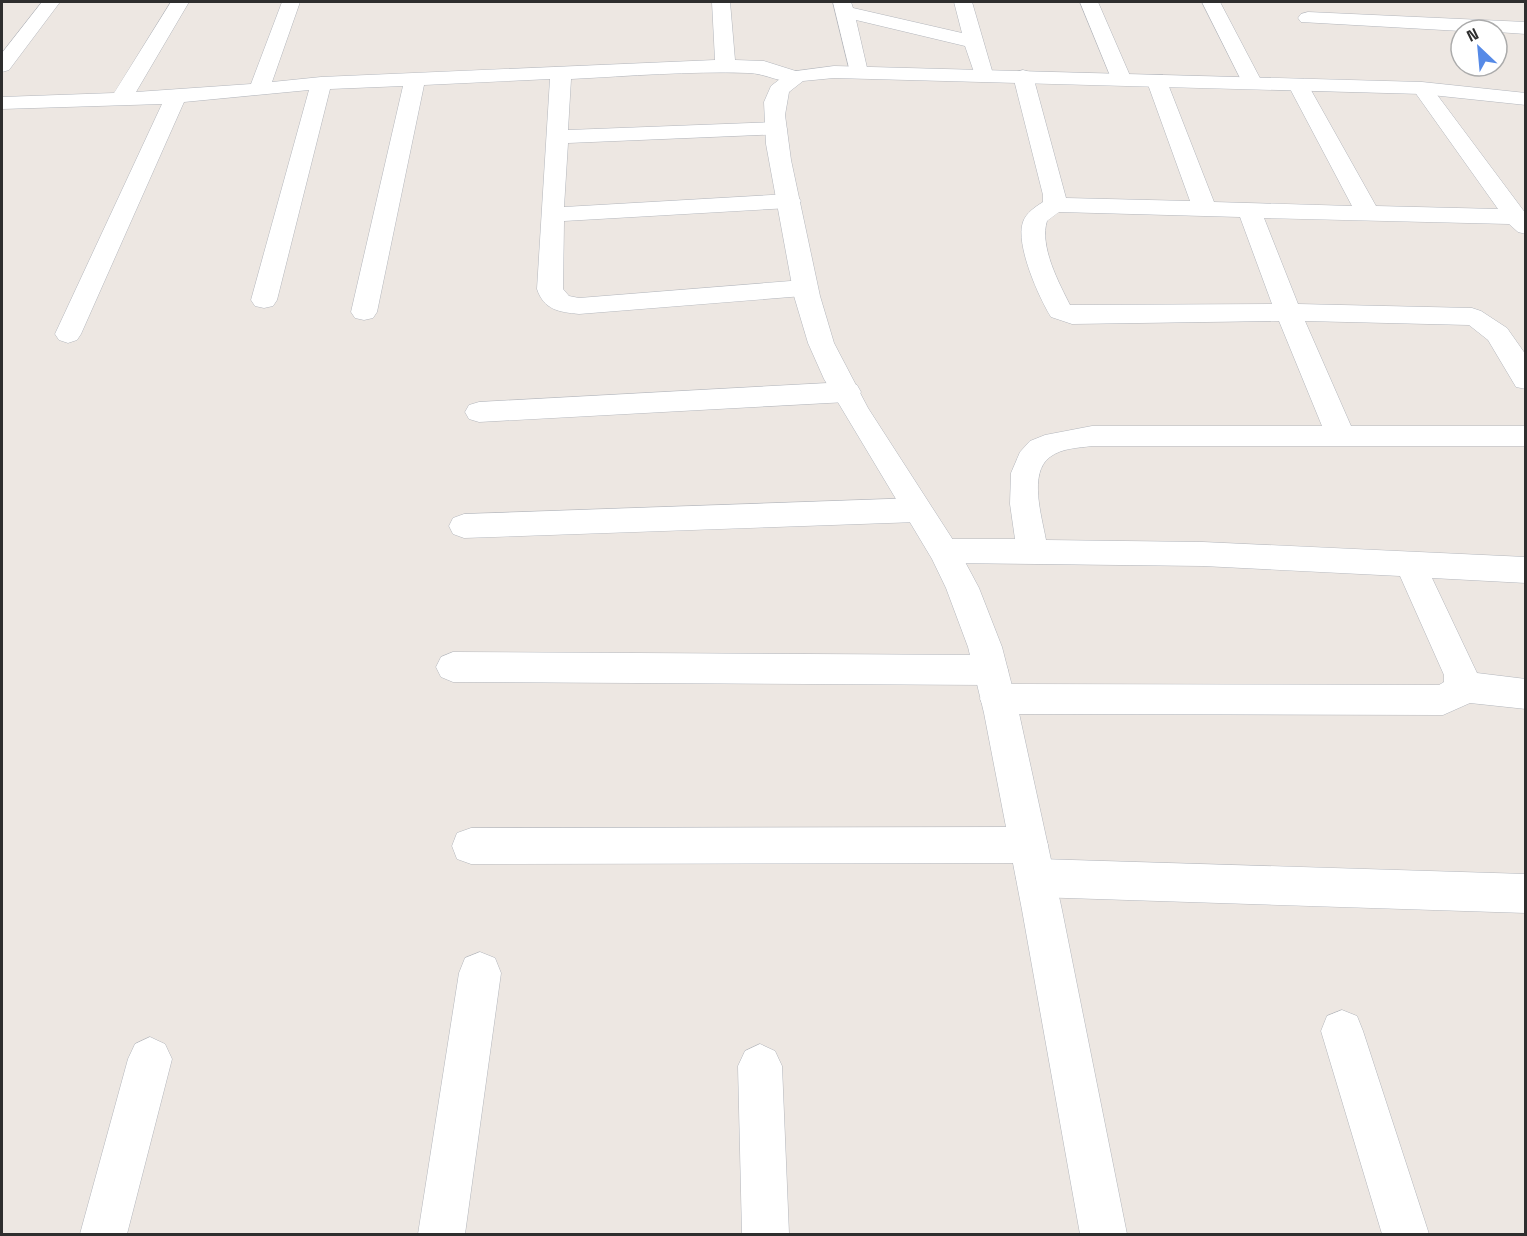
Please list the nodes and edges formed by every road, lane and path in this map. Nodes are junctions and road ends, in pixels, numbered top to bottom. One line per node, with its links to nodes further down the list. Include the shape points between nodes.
1 (51, 2): 12 (street)
2 (180, 2): 28 (street)
3 (291, 2): 26 (street)
4 (721, 2): 13 (street)
5 (963, 2): 11 (street)
6 (1089, 2): 19 (street)
7 (1211, 2): 22 (street)
8 (843, 7): 11 (street); 14 (street)
9 (1308, 18): 10 (street)
10 (1526, 28)
11 (975, 42): 16 (street)
12 (2, 66)
13 (725, 66): 15 (street); 18 (street, via 764,67)
14 (858, 72): 16 (street); 18 (street)
15 (561, 73): 21 (street); 32 (street)
16 (983, 74): 17 (street)
17 (1023, 76): 19 (street); 34 (street, via 1055,195)
18 (795, 77): 31 (street, via 777,90)
19 (1121, 78): 20 (street)
20 (1156, 79): 22 (street); 35 (street)
21 (416, 80): 23 (street); 42 (street)
22 (1252, 82): 24 (street)
23 (321, 83): 26 (street); 41 (street)
24 (1297, 83): 25 (street); 37 (street)
25 (1422, 88): 29 (street); 39 (street)
26 (259, 89): 27 (street)
27 (176, 97): 28 (street); 44 (street)
28 (121, 99): 30 (street)
29 (1526, 99)
30 (2, 103)
31 (776, 129): 32 (street); 33 (street)
32 (558, 136): 38 (street)
33 (789, 201): 38 (street); 40 (street)
34 (1054, 205): 35 (street); 43 (street, via 1034,223 1034,240 1060,311 1072,316)
35 (1204, 209): 36 (street)
36 (1249, 210): 37 (street); 43 (street)
37 (1368, 213): 39 (street)
38 (552, 215): 40 (street, via 550,289 553,298 562,304 579,306)
39 (1520, 222)
40 (804, 288): 47 (street, via 821,343)
41 (264, 300)
42 (364, 312)
43 (1288, 312): 45 (street, via 1472,317 1486,321); 49 (street)
44 (68, 334)
45 (1517, 351): 46 (street)
46 (1526, 380)
47 (847, 392): 48 (street); 51 (street)
48 (478, 412)
49 (1341, 436): 50 (street); 54 (street, via 1092,435 1053,442 1030,456 1023,476)
50 (1526, 436)
51 (917, 510): 52 (street); 53 (street)
52 (464, 526)
53 (945, 551): 54 (street); 58 (street, via 978,626)
54 (1032, 551): 55 (street)
55 (1410, 564): 56 (street); 59 (street, via 1461,675)
56 (1526, 570)
57 (453, 667): 58 (street)
58 (994, 685): 59 (street, via 1443,700); 62 (street)
59 (1461, 690): 60 (street, via 1466,687)
60 (1526, 694)
61 (471, 846): 62 (street)
62 (1032, 862): 63 (street); 71 (street)
63 (1526, 894)
64 (480, 973): 69 (street)
65 (1342, 1031): 72 (street)
66 (150, 1059): 68 (street)
67 (760, 1066): 70 (street)
68 (103, 1234)
69 (441, 1234)
70 (766, 1234)
71 (1104, 1234)
72 (1406, 1234)

